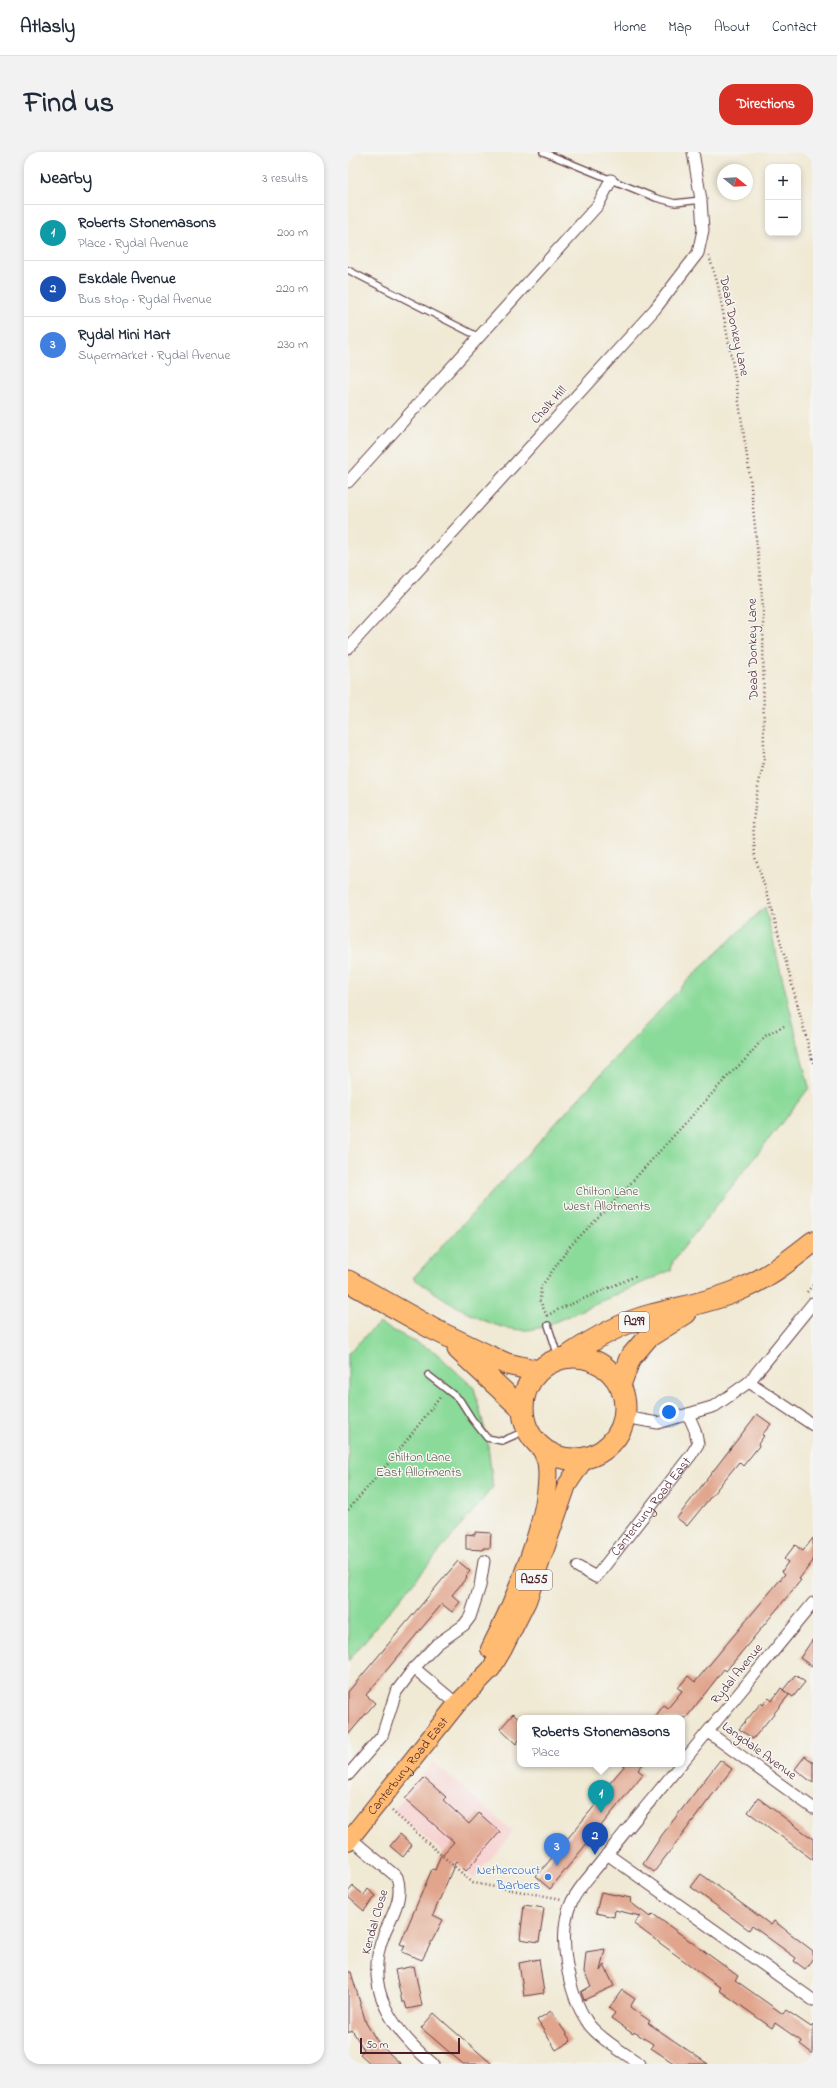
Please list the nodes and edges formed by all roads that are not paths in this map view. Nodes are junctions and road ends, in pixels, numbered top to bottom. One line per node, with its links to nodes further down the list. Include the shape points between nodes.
1 (543, 152): 3 (lane)
2 (694, 152): 4 (street, Chalk Hill)
3 (611, 180): 4 (lane, via 675,203); 6 (street, via 598,206)
4 (701, 200): 8 (street, Chalk Hill, via 703,230 698,253 655,309)
5 (348, 270): 6 (lane)
6 (479, 337): 7 (street)
7 (348, 482)
8 (348, 648)
9 (813, 1242): 11 (highway, A299, via 782,1266 740,1290)
10 (348, 1281): 14 (highway)
11 (707, 1301): 15 (highway, A299, via 649,1315 595,1338); 19 (highway, A299, via 648,1337 630,1358)
12 (813, 1303): 18 (street)
13 (548, 1325): 15 (lane)
14 (433, 1329): 16 (highway, via 507,1364); 20 (highway, via 489,1376)
15 (563, 1358): 16 (highway, via 548,1363); 19 (highway, via 580,1357 598,1363 613,1374)
16 (538, 1371): 20 (highway, via 526,1388)
17 (428, 1375): 24 (lane, via 460,1400 487,1438 502,1441)
18 (749, 1382): 21 (street, via 715,1406); 23 (street)
19 (620, 1385): 22 (highway, via 625,1401)
20 (522, 1409): 24 (highway)
21 (688, 1414): 22 (street, via 658,1423); 28 (street, Canterbury Road East, via 698,1444 691,1455 596,1578)
22 (624, 1417): 26 (highway, via 620,1432 611,1444 599,1453)
23 (813, 1425)
24 (527, 1430): 25 (highway)
25 (541, 1448): 26 (highway, via 555,1456 570,1460); 31 (main road, Canterbury Road East / A255, via 548,1465 542,1515 516,1594)
26 (585, 1458): 31 (main road, Canterbury Road East / A255, via 567,1485 527,1601 503,1649 491,1669)
27 (484, 1561): 30 (street, via 480,1586 470,1617 464,1626 437,1644)
28 (578, 1566)
29 (811, 1609): 32 (street, Rydal Avenue)
30 (414, 1668): 31 (street); 35 (street, via 396,1692 382,1736)
31 (462, 1698): 37 (main road, Canterbury Road East / A255)
32 (708, 1732): 33 (street, Rydal Avenue); 36 (street, Langdale Avenue)
33 (685, 1759)
34 (679, 1767): 38 (street, Rydal Avenue)
35 (348, 1775)
36 (813, 1808)
37 (349, 1839): 40 (street, Kendal Close, via 397,1877 400,1896 379,1952 379,1990 387,2013 400,2033 414,2049)
38 (607, 1854): 39 (street); 41 (street, Rydal Avenue, via 572,1901 564,1937 566,1960 573,1995 588,2024)
39 (813, 2000)
40 (433, 2064)
41 (640, 2064)

